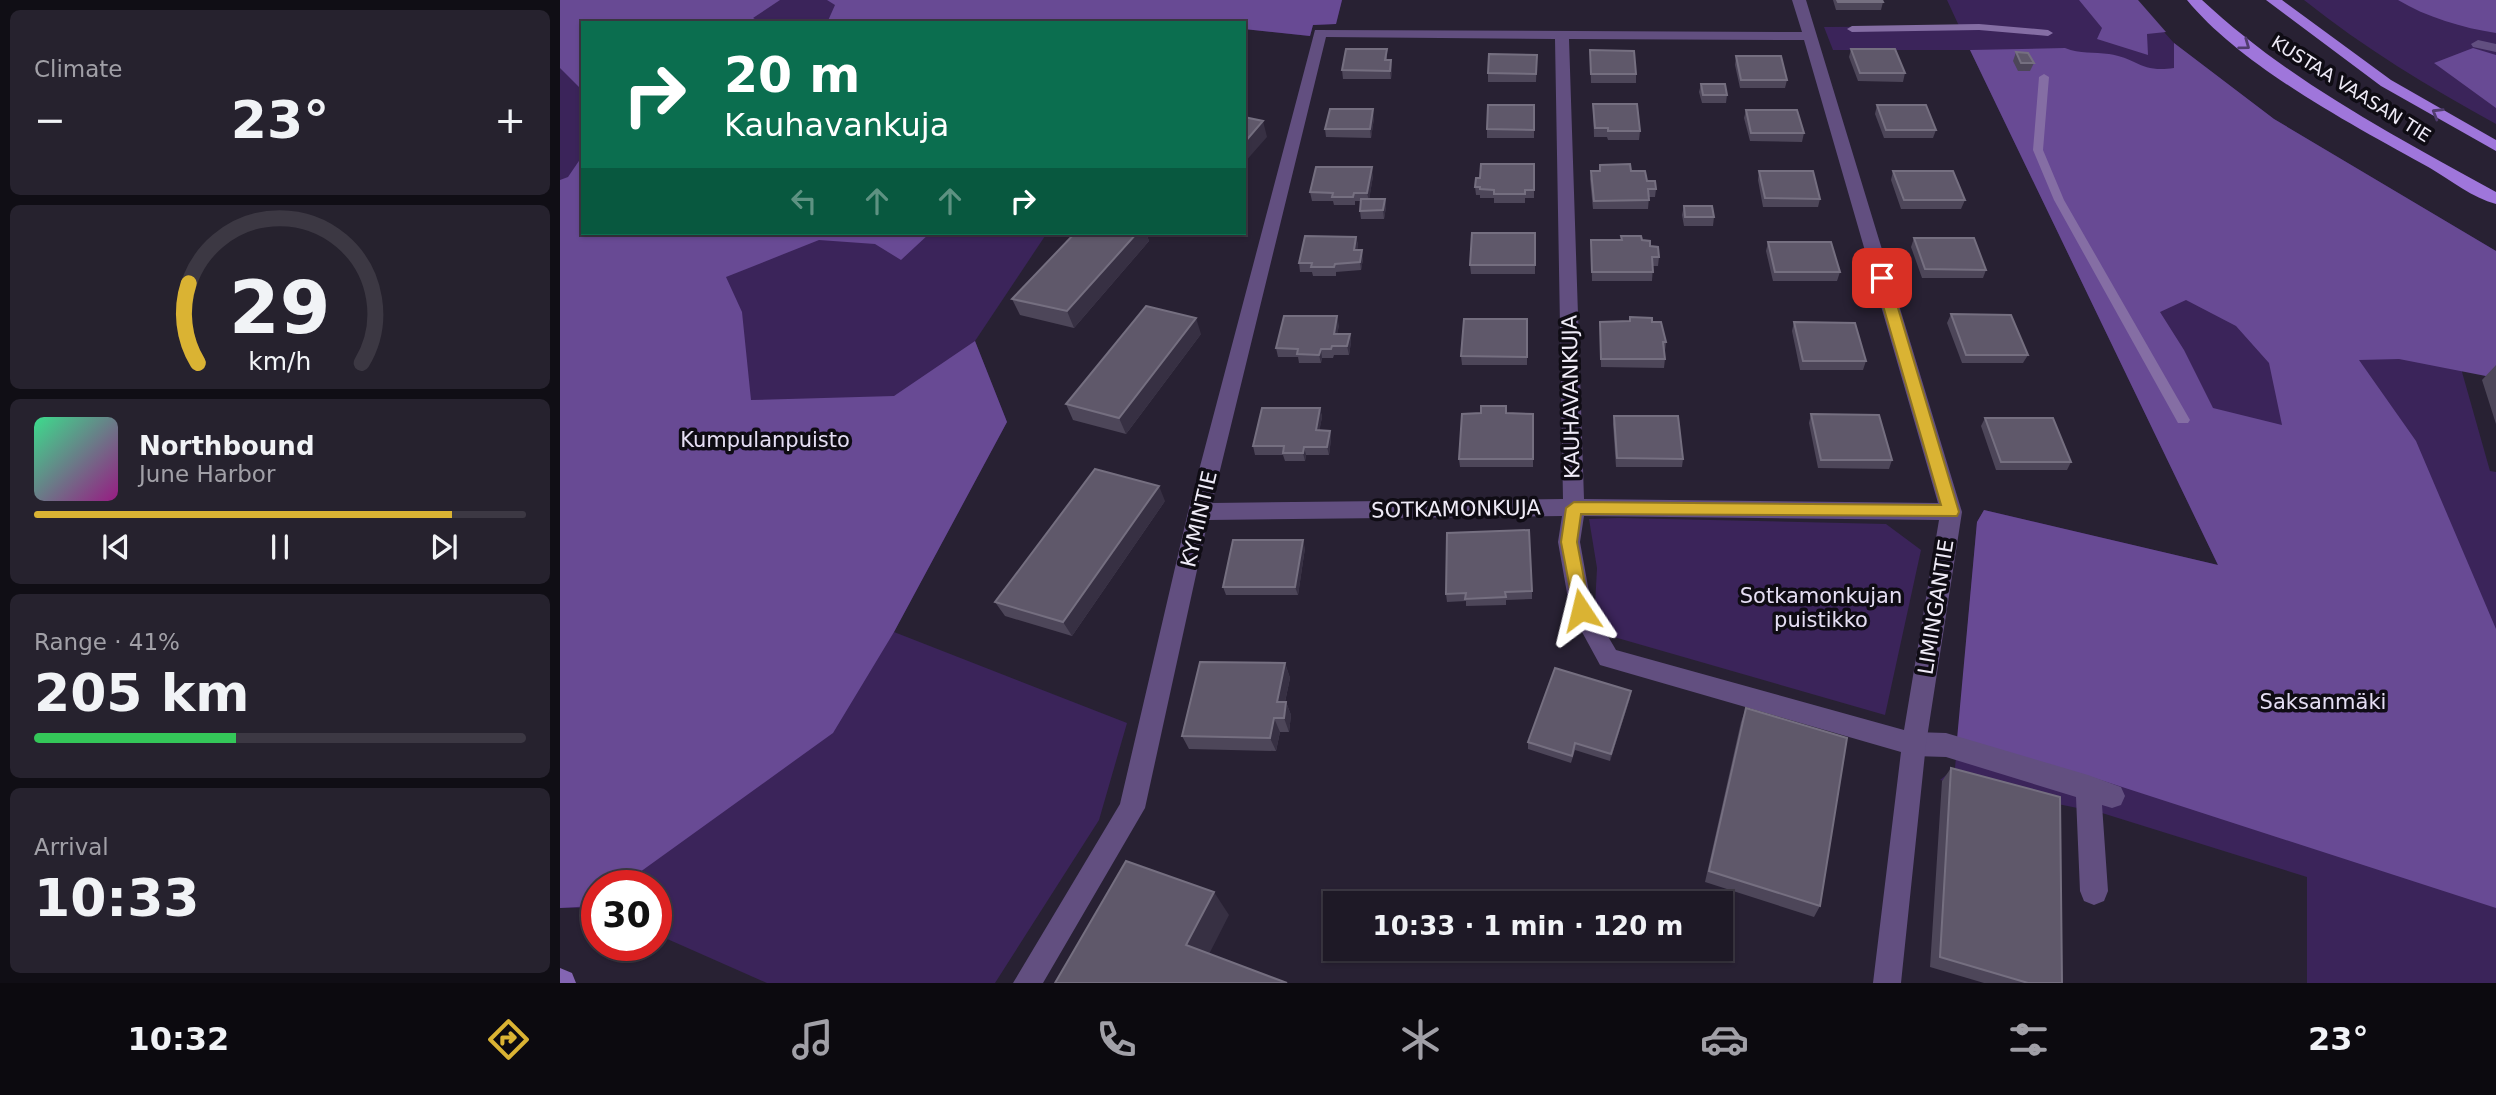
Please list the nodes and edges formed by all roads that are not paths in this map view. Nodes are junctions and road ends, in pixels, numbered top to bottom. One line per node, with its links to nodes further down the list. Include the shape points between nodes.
1 (1799, 0): 5 (street, LIMINGANTIE)
2 (2194, 0): 9 (main road, KUSTAA VAASAN TIE, one-way to 9, via 2287,76)
3 (2273, 0): 8 (main road, KUSTAA VAASAN TIE, one-way to 3, via 2352,60)
4 (1562, 35): 5 (street); 10 (street, KAUHAVANKUJA); 11 (street, KYMINTIE, via 1320,33)
5 (1810, 36): 12 (street, LIMINGANTIE)
6 (2479, 44): 7 (street)
7 (2496, 48)
8 (2496, 146)
9 (2496, 199)
10 (1574, 508): 11 (street, SOTKAMONKUJA); 12 (street, KAUHAVANKUJA); 13 (street, SOTKAMONKUJA, via 1569,542 1581,610 1608,658)
11 (1199, 512): 15 (street, KYMINTIE, via 1132,808)
12 (1951, 512): 13 (street, LIMINGANTIE)
13 (1914, 744): 14 (street, SOTKAMONKUJA, via 1946,745 2100,792); 16 (street, LIMINGANTIE)
14 (2094, 891)
15 (1027, 983)
16 (1887, 983)

